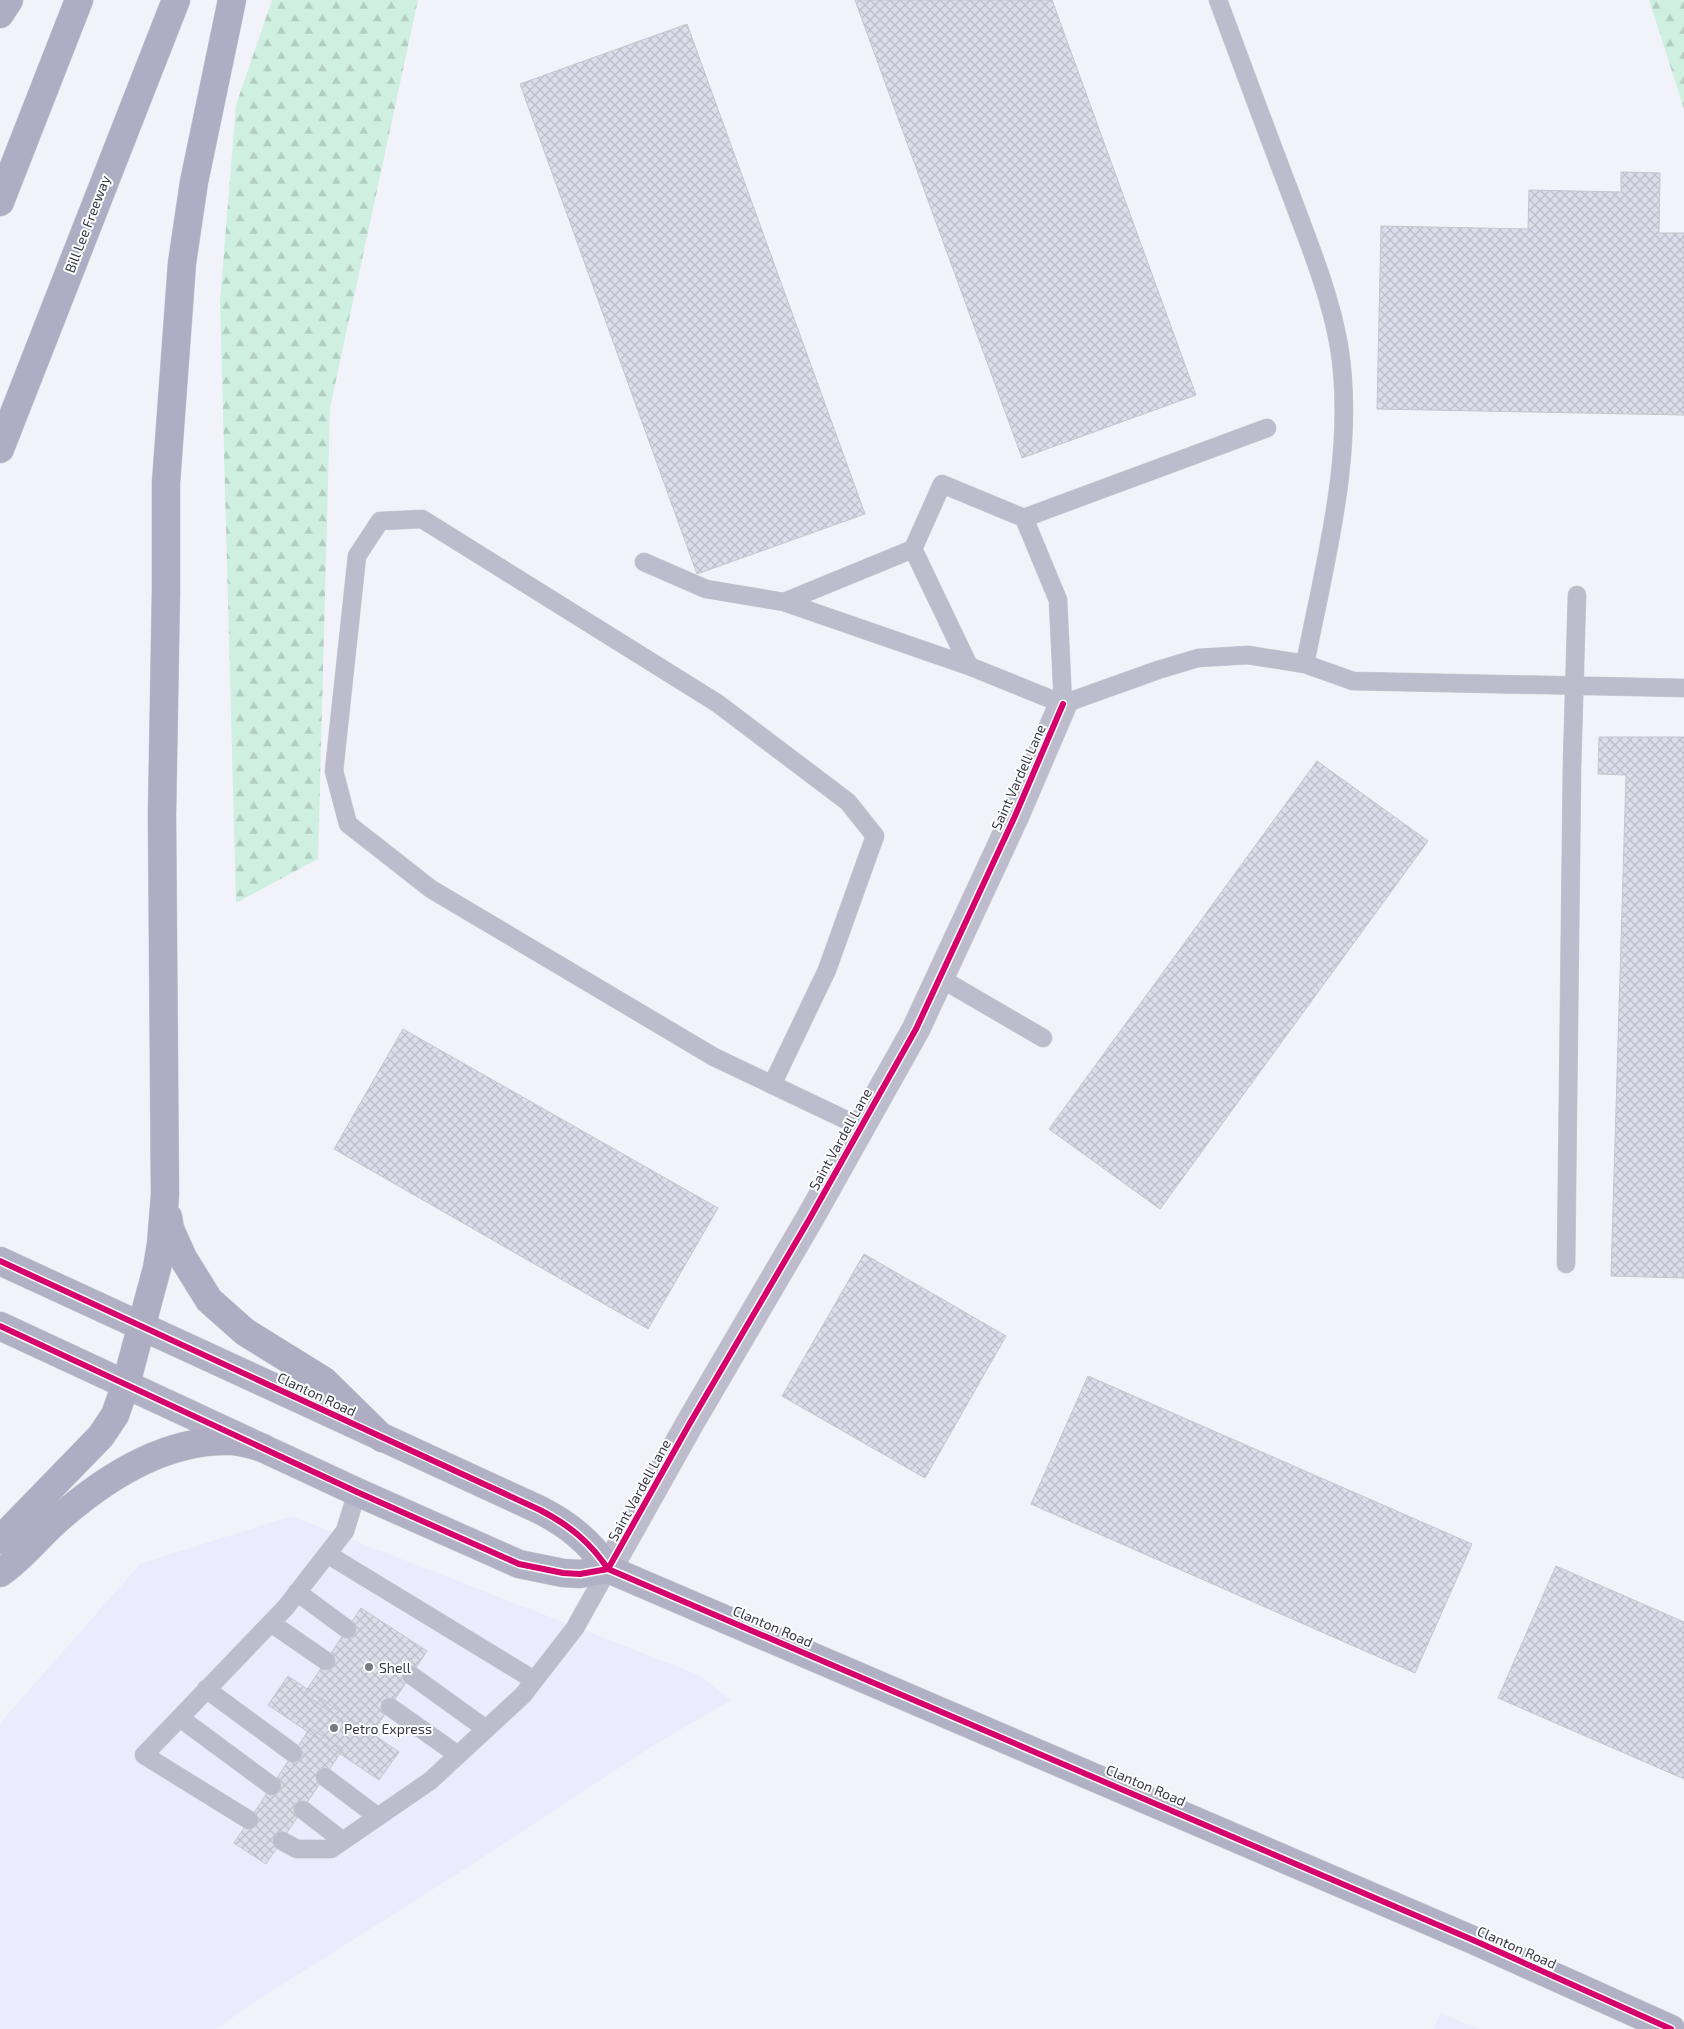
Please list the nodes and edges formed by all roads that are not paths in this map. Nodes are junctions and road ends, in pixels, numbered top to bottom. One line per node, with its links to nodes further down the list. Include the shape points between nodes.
1 (9, 0): 6 (highway)
2 (79, 0): 7 (highway)
3 (176, 0): 9 (highway, Bill Lee Freeway)
4 (232, 0): 24 (highway, via 194,182 182,263 166,483 162,815)
5 (1218, 0): 15 (lane, via 1322,278 1339,346 1343,404 1340,475)
6 (0, 14)
7 (0, 202)
8 (1267, 428): 10 (lane)
9 (0, 449)
10 (1024, 518): 11 (lane, via 942,484); 19 (lane, via 1058,600)
11 (913, 549): 14 (lane); 16 (lane)
12 (644, 562): 14 (lane, via 706,589)
13 (1577, 595): 17 (lane)
14 (784, 602): 16 (lane)
15 (1305, 664): 17 (lane, via 1353,681); 19 (lane, via 1248,655 1198,658)
16 (969, 666): 19 (lane)
17 (1575, 686): 18 (lane); 26 (lane)
18 (1684, 688)
19 (1063, 704): 20 (street, Saint Vardell Lane)
20 (940, 978): 21 (lane); 23 (street, Saint Vardell Lane, via 916,1029)
21 (1043, 1038)
22 (772, 1085): 22 (lane, via 714,1057 431,890 348,824 334,771 335,761 357,556 380,521 422,519 717,703 848,802 874,836 828,970); 23 (lane)
23 (861, 1127): 35 (street, Saint Vardell Lane)
24 (165, 1195): 28 (highway, via 162,1244); 30 (highway, via 170,1229 176,1244 209,1300 245,1332 324,1381)
25 (0, 1262): 28 (main road, Clanton Road)
26 (1566, 1264)
27 (0, 1326): 29 (main road)
28 (142, 1326): 29 (highway); 30 (main road, Clanton Road)
29 (126, 1384): 31 (main road); 33 (highway, via 115,1415 101,1436)
30 (382, 1438): 35 (main road, Clanton Road, via 554,1518 580,1536)
31 (263, 1448): 32 (main road); 36 (highway, via 232,1441 206,1442 170,1450 132,1467 80,1501)
32 (357, 1492): 34 (lane, via 345,1531); 35 (main road, via 519,1564 563,1573)
33 (0, 1540)
34 (327, 1554): 37 (lane); 42 (lane)
35 (608, 1570): 42 (lane, via 575,1628); 56 (main road, Clanton Road)
36 (0, 1573)
37 (297, 1592): 38 (lane); 39 (lane)
38 (271, 1623): 40 (lane); 43 (lane)
39 (347, 1629)
40 (326, 1661)
41 (411, 1675): 46 (lane)
42 (534, 1680): 46 (lane, via 523,1695)
43 (206, 1690): 45 (lane); 47 (lane)
44 (390, 1707): 48 (lane)
45 (180, 1718): 50 (lane); 53 (lane, via 144,1755)
46 (486, 1729): 48 (lane)
47 (293, 1753)
48 (458, 1755): 52 (lane, via 430,1781)
49 (325, 1777): 52 (lane)
50 (272, 1786)
51 (303, 1810): 55 (lane)
52 (378, 1817): 55 (lane)
53 (249, 1820)
54 (282, 1840): 55 (lane, via 297,1850 331,1849)
55 (343, 1840)
56 (1671, 2029)

